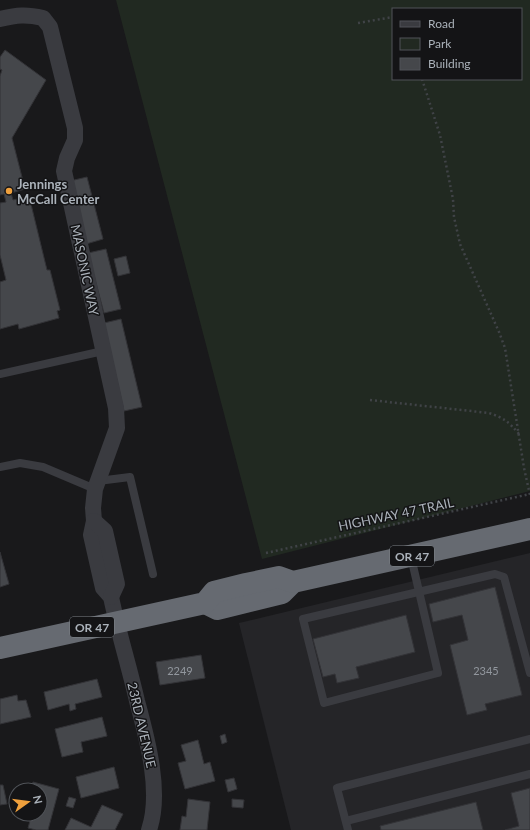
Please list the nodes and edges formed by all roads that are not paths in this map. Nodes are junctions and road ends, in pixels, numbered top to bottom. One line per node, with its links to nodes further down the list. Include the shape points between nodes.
1 (0, 19): 2 (street, MASONIC WAY, via 30,14 44,18 50,27 75,128 75,140 64,171)
2 (103, 351): 3 (lane); 5 (street, MASONIC WAY, via 116,408 117,428)
3 (0, 374)
4 (0, 467): 5 (lane, via 20,463 43,467)
5 (97, 485): 8 (lane, via 130,476); 10 (street, MASONIC WAY, via 92,508 94,521 90,535 103,588 111,596)
6 (530, 529): 7 (highway, OR 47)
7 (411, 556): 9 (lane); 10 (highway, OR 47, via 293,582 282,593 218,609 205,603)
8 (152, 574)
9 (419, 593): 9 (lane, via 438,673 324,703 303,620); 12 (lane, via 495,574 504,577)
10 (117, 622): 11 (highway, OR 47); 16 (street, 23RD AVENUE, via 153,770 154,818)
11 (0, 648)
12 (530, 673)
13 (530, 739): 15 (lane, via 337,788)
14 (530, 774): 15 (lane)
15 (346, 821): 17 (lane)
16 (149, 830)
17 (348, 830)

